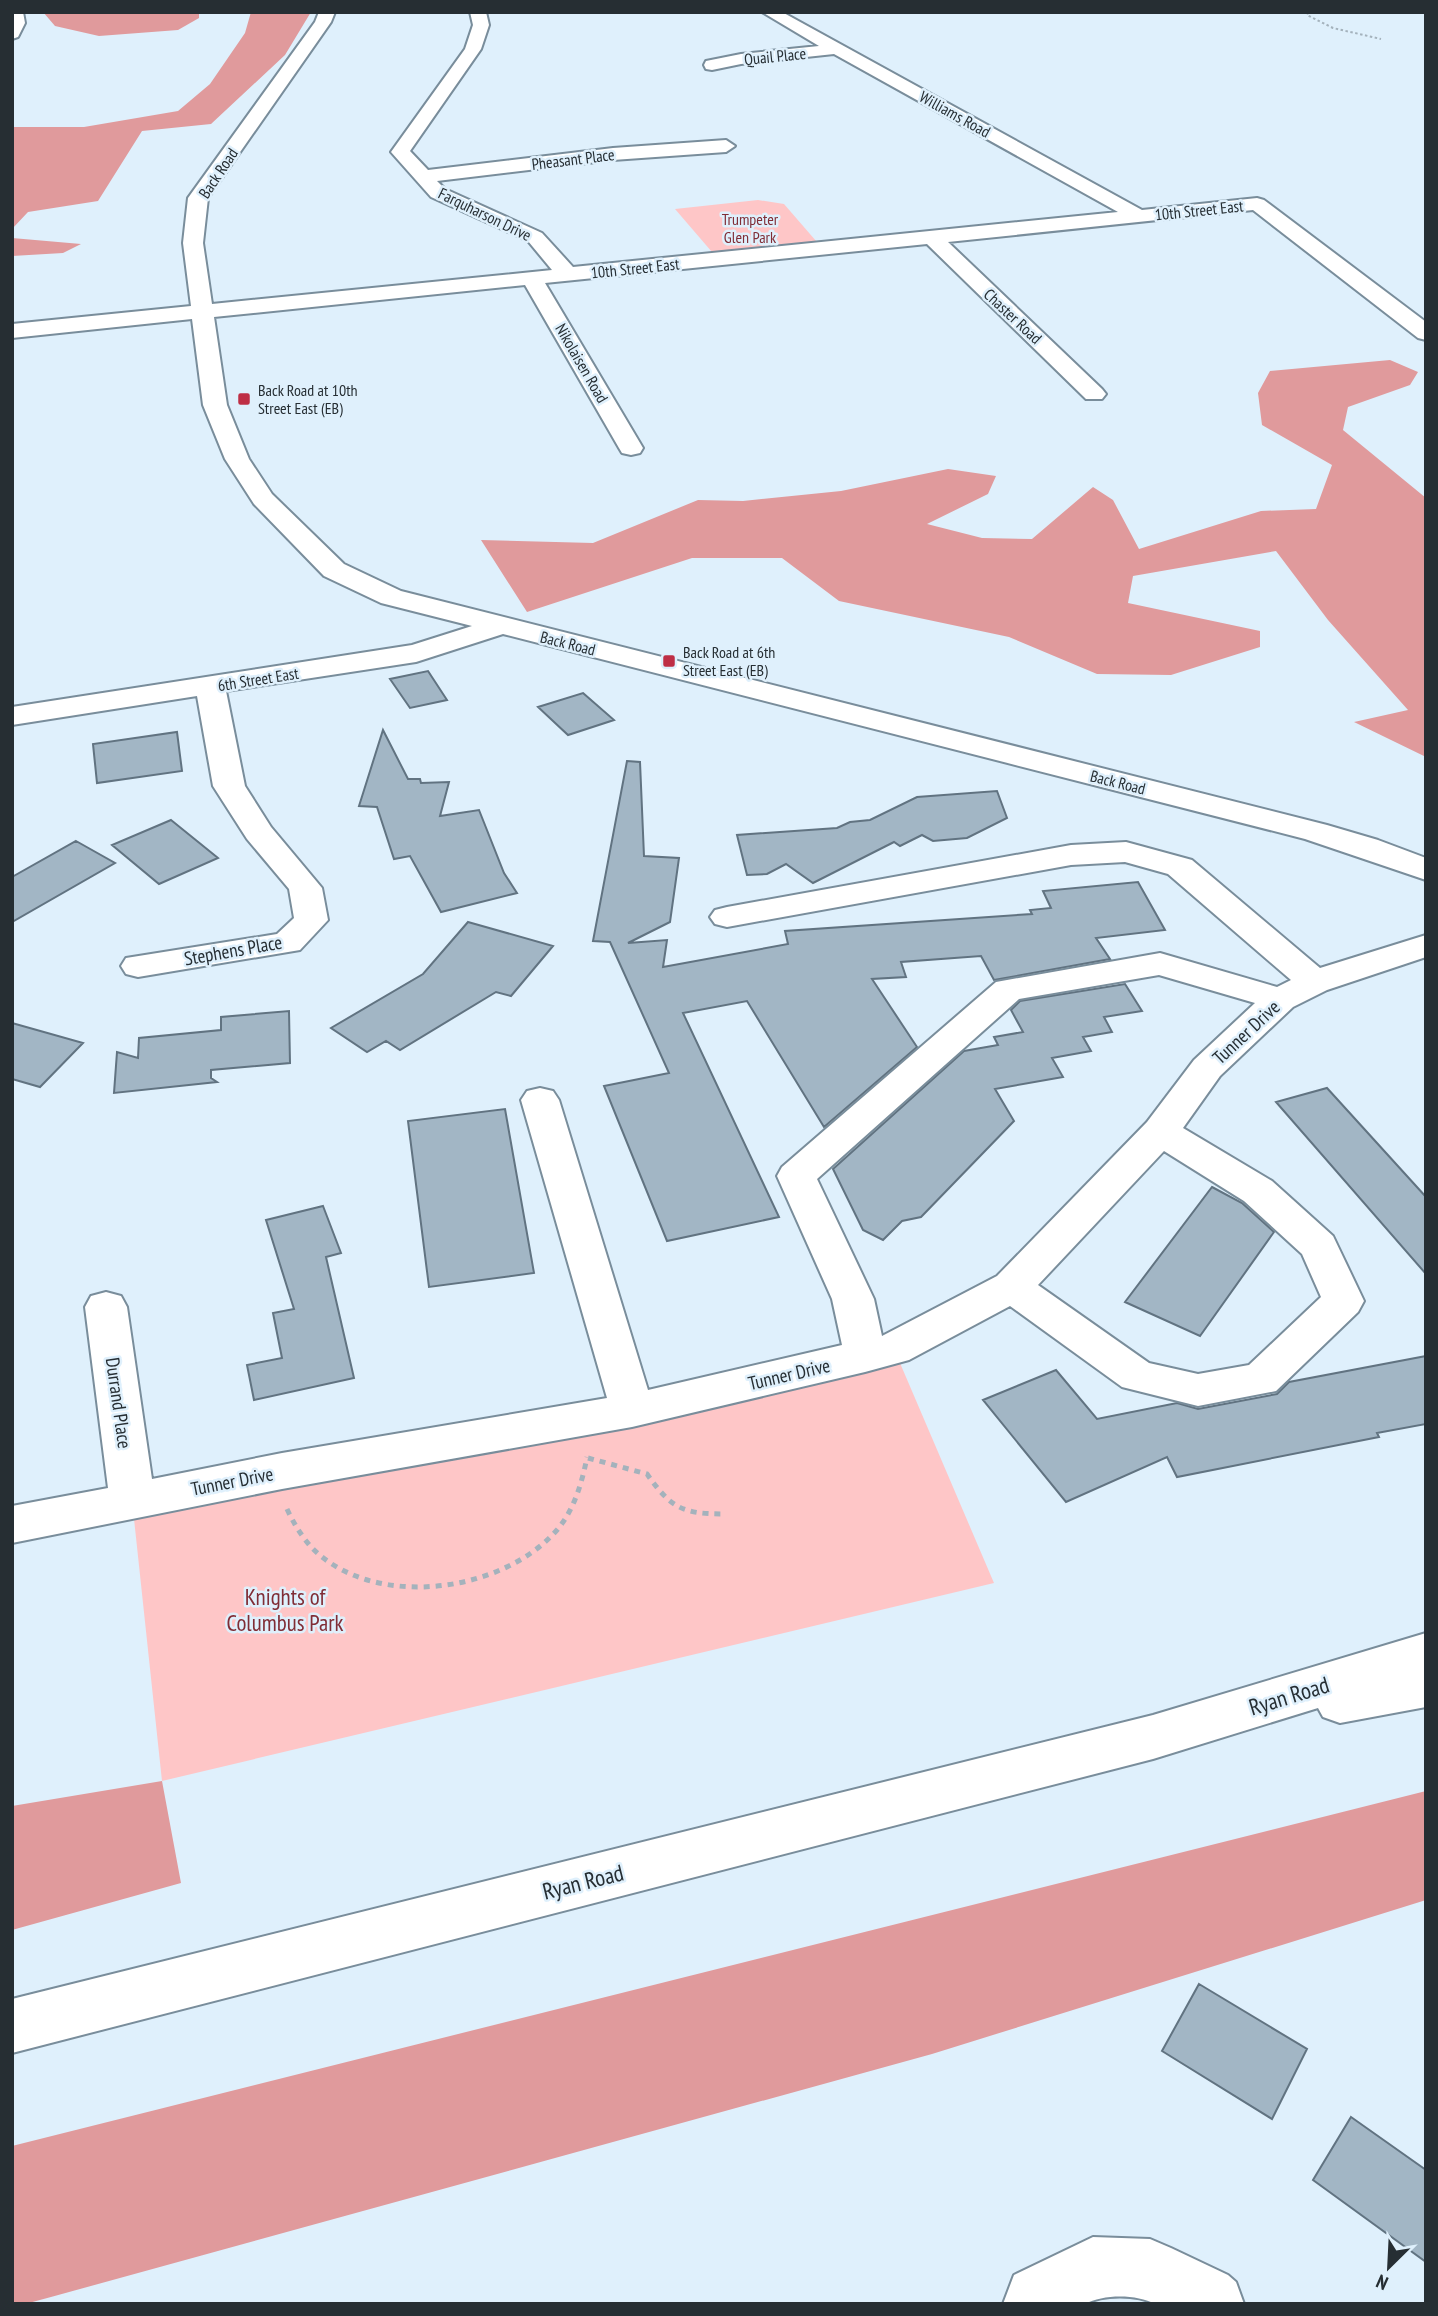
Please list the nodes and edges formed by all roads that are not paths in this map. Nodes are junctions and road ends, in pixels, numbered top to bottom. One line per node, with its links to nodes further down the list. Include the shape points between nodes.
1 (15, 12): 5 (street)
2 (327, 12): 14 (street, Back Road, via 198,198 193,243)
3 (478, 12): 9 (street, Farquharson Drive, via 481,24 473,49 400,152)
4 (771, 12): 6 (street, Williams Road)
5 (12, 34)
6 (839, 49): 7 (street, Quail Place); 10 (street, Williams Road)
7 (712, 65)
8 (726, 146): 9 (street, Pheasant Place)
9 (421, 177): 12 (street, Farquharson Drive, via 438,193 535,237)
10 (1139, 216): 11 (street, 10th Street East); 16 (street, 10th Street East, via 1257,204)
11 (932, 237): 12 (street, 10th Street East); 17 (street, Chaster Road)
12 (568, 275): 13 (street, 10th Street East)
13 (532, 279): 14 (street, 10th Street East); 18 (street, Nikolaisen Road)
14 (203, 312): 15 (street, 10th Street East); 19 (street, Back Road, via 215,405 237,459 263,499 334,570 391,597)
15 (12, 331)
16 (1426, 332)
17 (1094, 394)
18 (631, 448)
19 (500, 626): 20 (street, 6th Street East, via 415,653); 22 (street, Back Road, via 1316,832)
20 (210, 687): 21 (street, 6th Street East); 25 (street, Stephens Place, via 229,786 258,832 305,888 311,920 288,943)
21 (12, 716)
22 (1426, 870)
23 (727, 918): 26 (street, via 1071,855 1126,852 1180,867)
24 (1426, 945): 26 (street, Tunner Drive)
25 (138, 966)
26 (1314, 982): 27 (street, Tunner Drive)
27 (1280, 999): 29 (street, Tunner Drive, via 1207,1068); 32 (street, via 1160,964 1008,990 796,1176 853,1299)
28 (540, 1100): 33 (street)
29 (1160, 1131): 30 (street, Tunner Drive); 30 (street, via 1258,1191 1319,1246 1343,1301 1261,1379 1198,1390 1137,1376)
30 (1012, 1287): 32 (street, Tunner Drive, via 894,1349)
31 (106, 1307): 34 (street, Durrand Place)
32 (865, 1356): 33 (street, Tunner Drive)
33 (632, 1410): 34 (street, Tunner Drive, via 583,1438)
34 (132, 1500): 35 (street, Tunner Drive)
35 (12, 1525)
36 (1426, 1654): 38 (street, Ryan Road)
37 (1426, 1686): 38 (street, Ryan Road)
38 (1153, 1737): 39 (street, Ryan Road)
39 (12, 2026)
40 (1033, 2304): 41 (street, via 1036,2297 1093,2267 1150,2269)
41 (1214, 2304)

